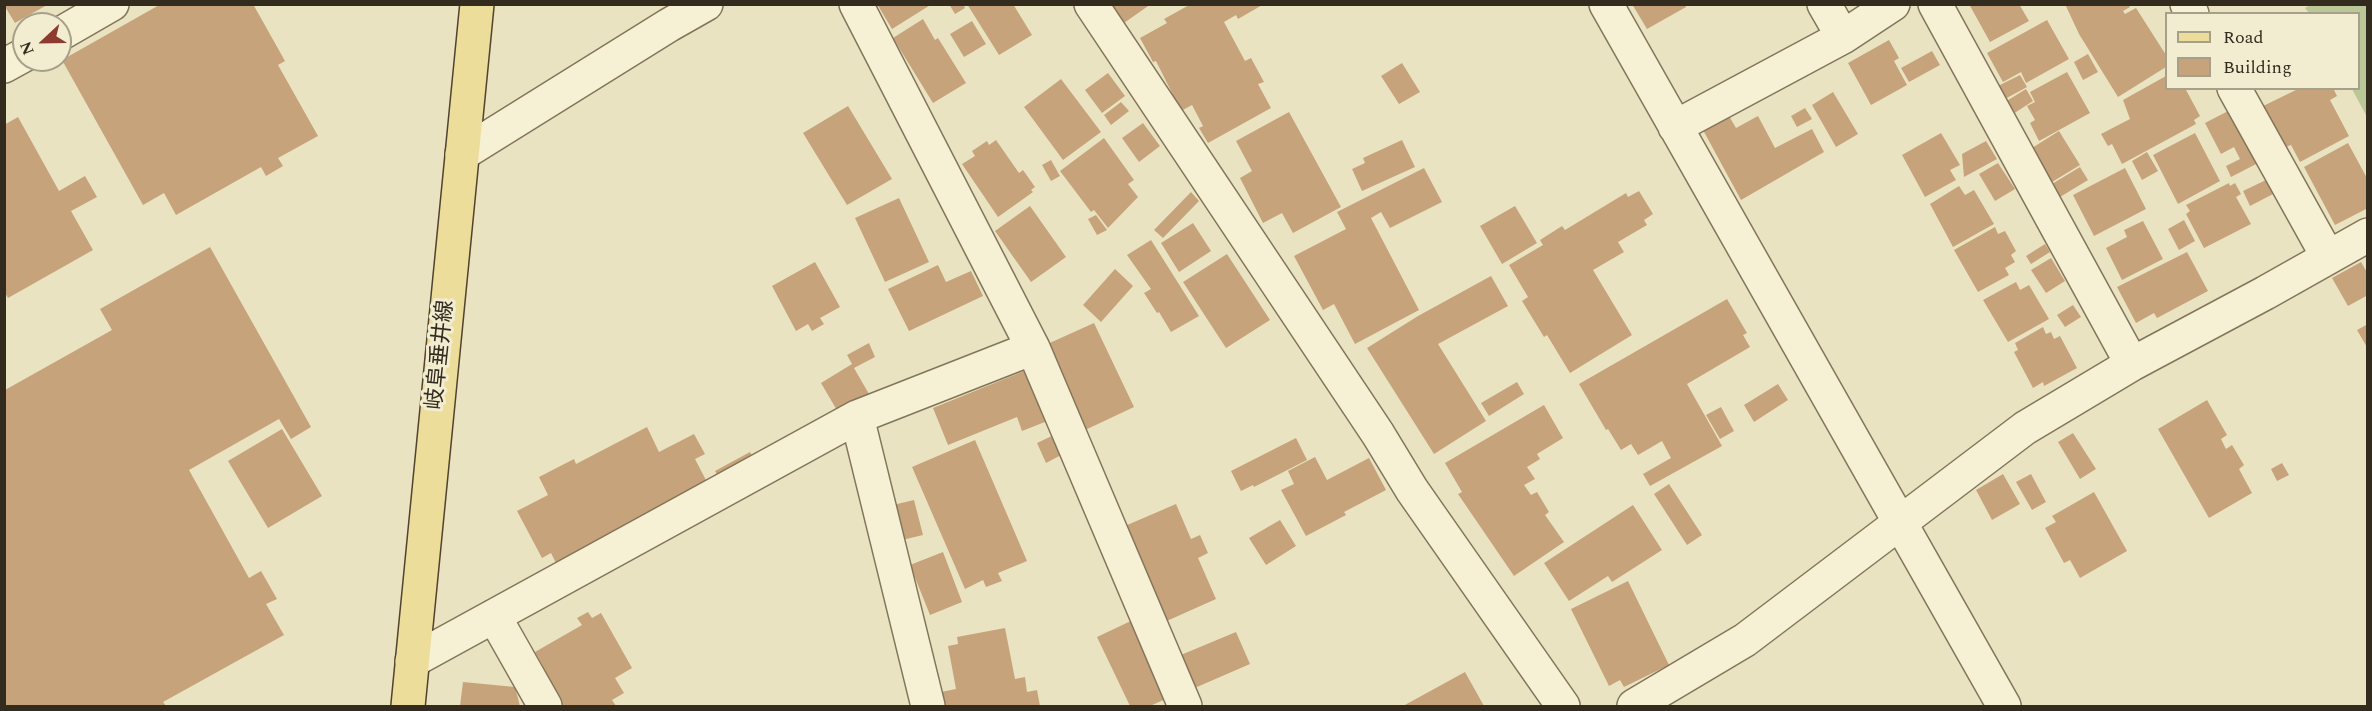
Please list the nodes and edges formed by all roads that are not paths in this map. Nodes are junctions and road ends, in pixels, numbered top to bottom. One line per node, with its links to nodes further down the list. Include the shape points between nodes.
1 (477, 4): 14 (main road, 岐阜垂井線)
2 (706, 4): 14 (street)
3 (856, 4): 17 (street)
4 (1091, 4): 27 (street, via 1412,490)
5 (1606, 4): 13 (street)
6 (1824, 4): 11 (street)
7 (1893, 4): 11 (street)
8 (1935, 4): 18 (street)
9 (109, 5): 10 (street)
10 (72, 27)
11 (1843, 37): 13 (street)
12 (2235, 90): 16 (street)
13 (1675, 127): 20 (street)
14 (462, 154): 22 (main road, 岐阜垂井線)
15 (2367, 235): 16 (street)
16 (2328, 257): 18 (street)
17 (1033, 348): 19 (street); 26 (street)
18 (2132, 364): 20 (street, via 2025,428)
19 (856, 417): 21 (street); 25 (street)
20 (1899, 524): 28 (street, via 1744,640); 29 (street)
21 (494, 616): 22 (street); 24 (street)
22 (412, 661): 23 (main road, 岐阜垂井線)
23 (408, 706)
24 (545, 706)
25 (928, 706)
26 (1185, 706)
27 (1563, 706)
28 (1634, 706)
29 (2004, 706)

